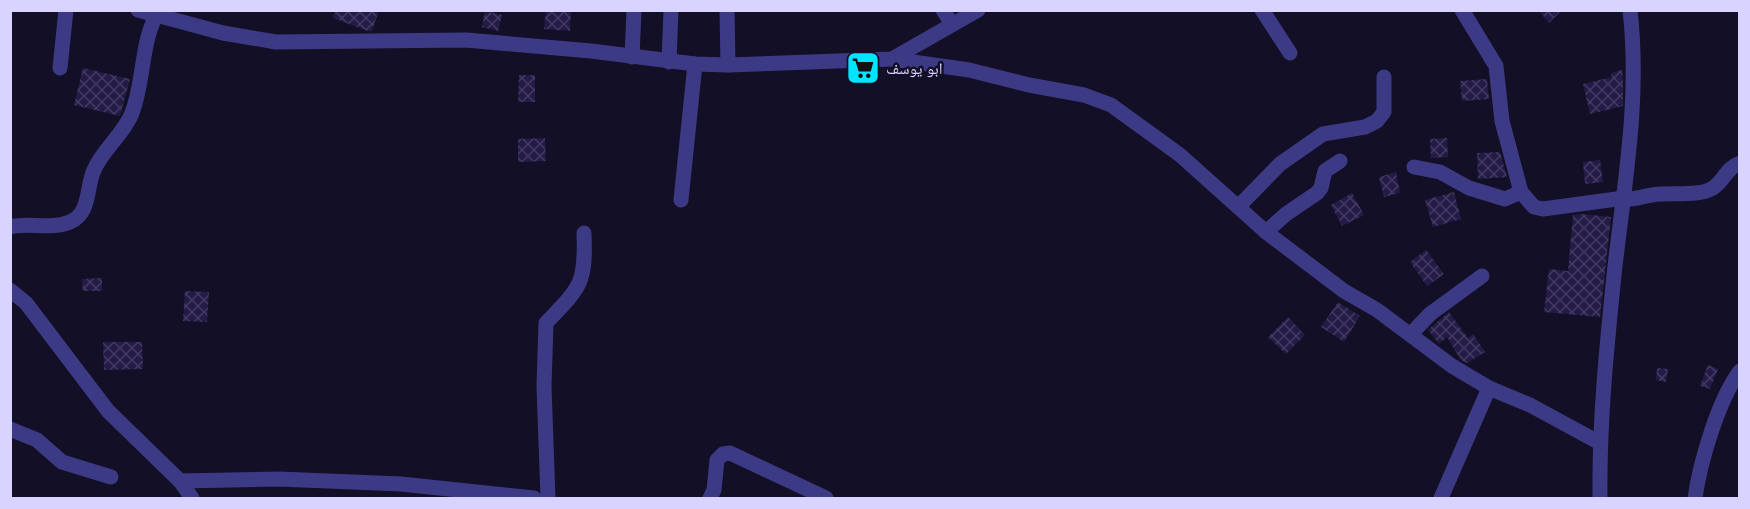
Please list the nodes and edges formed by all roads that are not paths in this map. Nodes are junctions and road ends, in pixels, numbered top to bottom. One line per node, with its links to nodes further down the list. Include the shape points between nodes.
1 (66, 10): 19 (street)
2 (138, 10): 11 (street)
3 (634, 10): 14 (street)
4 (671, 10): 16 (street)
5 (727, 10): 18 (street)
6 (943, 10): 12 (street)
7 (978, 10): 12 (street)
8 (1262, 10): 13 (street)
9 (1462, 10): 24 (street, via 1496,66 1503,121)
10 (1630, 10): 25 (street, via 1634,76)
11 (157, 12): 14 (street, via 223,33 276,42 465,40); 28 (street, via 148,34 131,114 94,170 85,208 71,222)
12 (952, 24): 15 (street)
13 (1290, 53)
14 (632, 57): 16 (street)
15 (892, 59): 18 (street); 27 (street, via 969,70 1084,95 1111,105 1180,155)
16 (669, 62): 17 (street)
17 (695, 64): 18 (street); 26 (street)
18 (728, 65)
19 (60, 68)
20 (1384, 77): 27 (street, via 1384,112 1377,121 1365,127 1323,134 1280,164)
21 (1340, 161): 29 (street, via 1325,171 1317,193)
22 (1740, 163): 25 (street, via 1729,169 1719,183 1699,193)
23 (1414, 167): 24 (street, via 1440,172 1469,188 1504,199)
24 (1521, 192): 25 (street, via 1534,207 1543,208)
25 (1624, 198): 37 (street)
26 (681, 200)
27 (1238, 207): 29 (street)
28 (10, 227)
29 (1266, 232): 33 (street, via 1344,291)
30 (584, 233): 42 (street, via 581,281 546,323)
31 (1482, 276): 33 (street, via 1430,314)
32 (10, 290): 39 (street, via 26,303 108,411)
33 (1411, 334): 35 (street)
34 (1740, 371): 47 (street, via 1718,414 1700,467)
35 (1489, 388): 37 (street); 45 (street)
36 (10, 429): 38 (street, via 37,440 62,462)
37 (1600, 443): 46 (street)
38 (111, 477)
39 (180, 481): 40 (street); 41 (street, via 279,479 401,484)
40 (192, 498)
41 (534, 498)
42 (548, 498)
43 (710, 498): 44 (street, via 717,460 728,453)
44 (826, 498)
45 (1441, 498)
46 (1600, 498)
47 (1695, 498)

